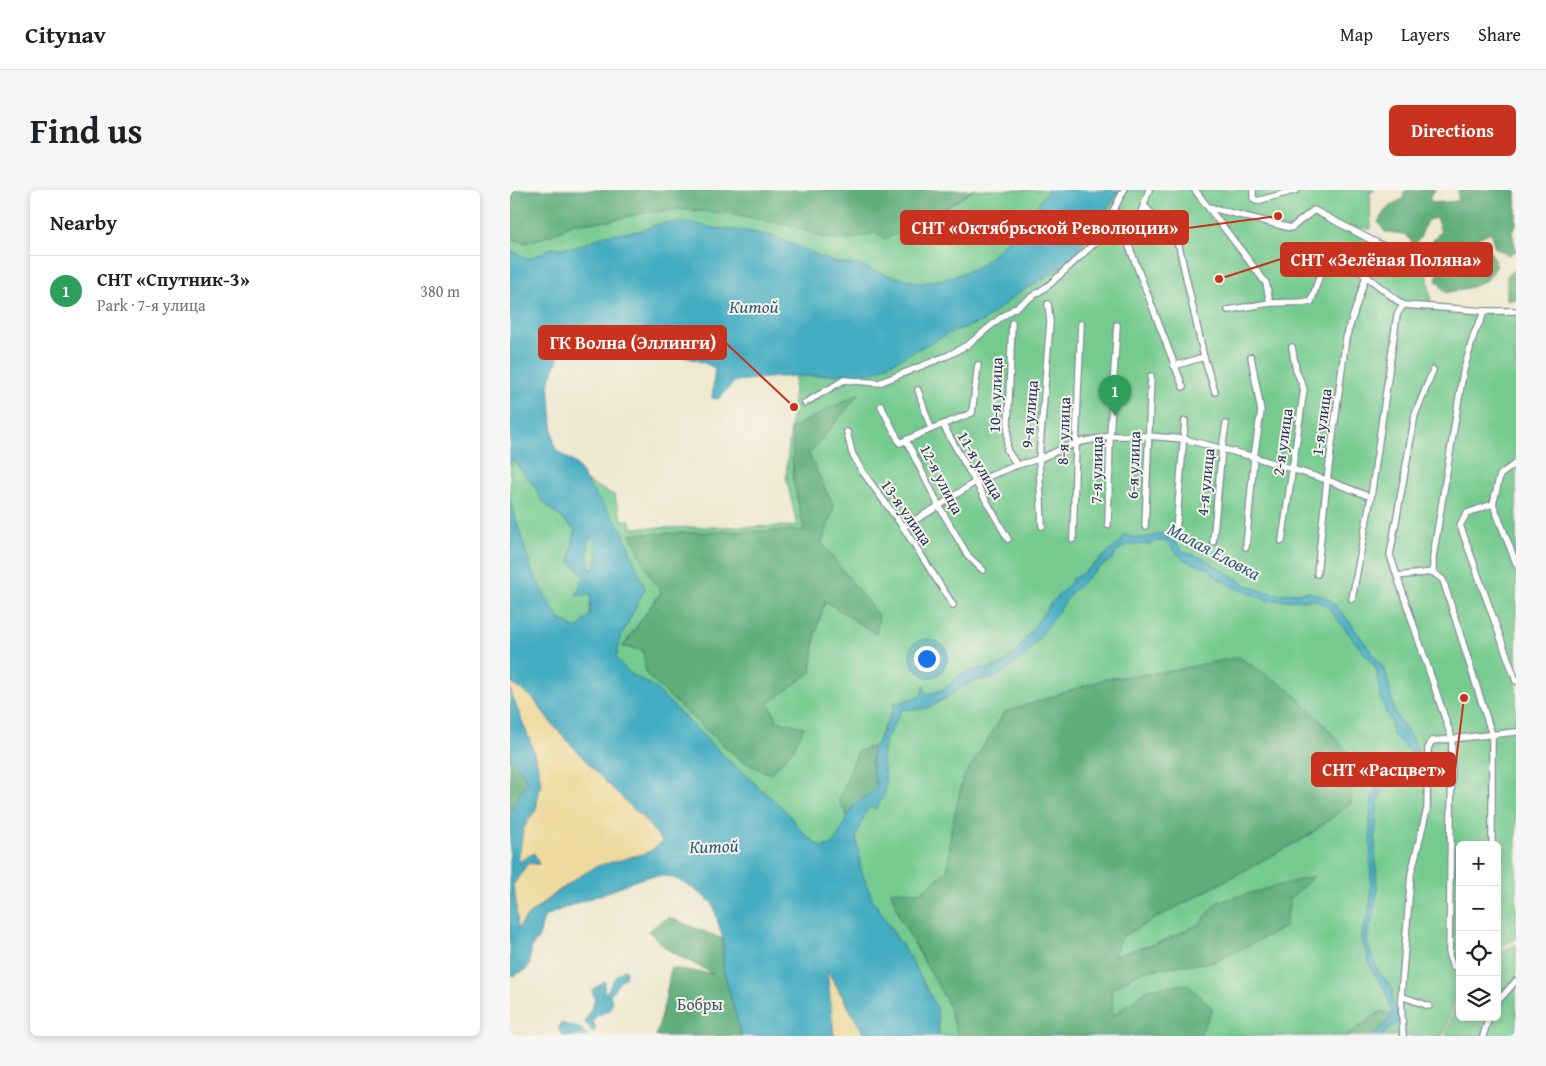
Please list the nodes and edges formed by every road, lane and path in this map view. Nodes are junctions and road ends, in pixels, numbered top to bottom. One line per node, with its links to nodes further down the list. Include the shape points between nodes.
1 (1124, 190): 29 (street, via 1098,240 1049,285 969,344 879,383 844,380)
2 (1149, 190): 6 (street)
3 (1195, 190): 7 (street)
4 (1253, 190): 5 (street, via 1253,198 1257,201)
5 (1297, 190)
6 (1144, 206): 20 (street, via 1179,246); 23 (street, via 1129,246)
7 (1208, 207): 8 (street, via 1291,228 1314,210); 10 (street, via 1266,283)
8 (1420, 265)
9 (1366, 276): 10 (street, via 1328,250 1311,302); 12 (street); 47 (street, 1-я улица, via 1346,338)
10 (1270, 303): 13 (street)
11 (1048, 304): 43 (street, 9-я улица, via 1050,322)
12 (1403, 305): 14 (street); 49 (street, via 1397,315)
13 (1228, 310)
14 (1485, 311): 15 (street); 64 (street, via 1462,373)
15 (1516, 311)
16 (1012, 323): 45 (street, 10-я улица, via 1007,450)
17 (1081, 324): 40 (street, 8-я улица)
18 (1117, 325): 36 (street, 7-я улица)
19 (1292, 347): 46 (street, 2-я улица, via 1304,389)
20 (1204, 356): 23 (street); 28 (street)
21 (1251, 358): 42 (street, via 1261,411)
22 (978, 364): 33 (street, via 972,413)
23 (1174, 366): 26 (street)
24 (1433, 370): 66 (street, via 1415,415 1390,556)
25 (1151, 376): 37 (street, 6-я улица)
26 (1183, 387)
27 (918, 390): 34 (street)
28 (1215, 392)
29 (805, 403)
30 (881, 406): 39 (street, 12-я улица, via 900,443)
31 (1185, 421): 38 (street)
32 (1226, 424): 41 (street, 4-я улица)
33 (943, 425): 34 (street, 11-я улица); 48 (street, 11-я улица)
34 (931, 428): 39 (street, 11-я улица)
35 (847, 432): 55 (street, 13-я улица, via 852,453 862,471)
36 (1110, 436): 37 (street); 40 (street); 52 (street, 7-я улица)
37 (1148, 436): 38 (street); 54 (street, 6-я улица)
38 (1184, 439): 41 (street); 56 (street)
39 (906, 440): 51 (street, 12-я улица)
40 (1076, 443): 43 (street); 58 (street, 8-я улица)
41 (1222, 449): 42 (street); 60 (street, 4-я улица)
42 (1254, 457): 46 (street); 61 (street)
43 (1039, 459): 45 (street); 53 (street, 9-я улица)
44 (1516, 463): 50 (street, via 1500,475)
45 (1017, 466): 48 (street)
46 (1292, 470): 47 (street); 59 (street, 2-я улица)
47 (1327, 480): 49 (street); 65 (street, 1-я улица)
48 (975, 482): 51 (street); 57 (street, 11-я улица)
49 (1371, 497): 67 (street)
50 (1493, 504): 62 (street); 69 (street, via 1467,513 1460,525)
51 (939, 506): 55 (street); 63 (street, 12-я улица, via 968,556)
52 (1108, 525)
53 (1042, 526)
54 (1145, 526)
55 (903, 527): 68 (street, 13-я улица)
56 (1176, 530)
57 (1008, 539)
58 (1073, 539)
59 (1282, 541)
60 (1213, 542)
61 (1246, 548)
62 (1516, 563)
63 (983, 570)
64 (1433, 572): 66 (street); 71 (street, via 1443,580)
65 (1317, 574)
66 (1397, 576): 72 (street)
67 (1352, 599)
68 (953, 605)
69 (1516, 681)
70 (1516, 732): 71 (street)
71 (1492, 735): 72 (street); 73 (street)
72 (1452, 739): 74 (street, via 1449,956); 76 (street, via 1432,741 1428,748 1427,809 1411,874)
73 (1492, 841)
74 (1453, 967)
75 (1516, 981): 77 (street)
76 (1401, 996): 78 (street); 80 (street)
77 (1501, 998)
78 (1430, 1006)
79 (1488, 1021): 81 (street)
80 (1403, 1036)
81 (1483, 1036)

